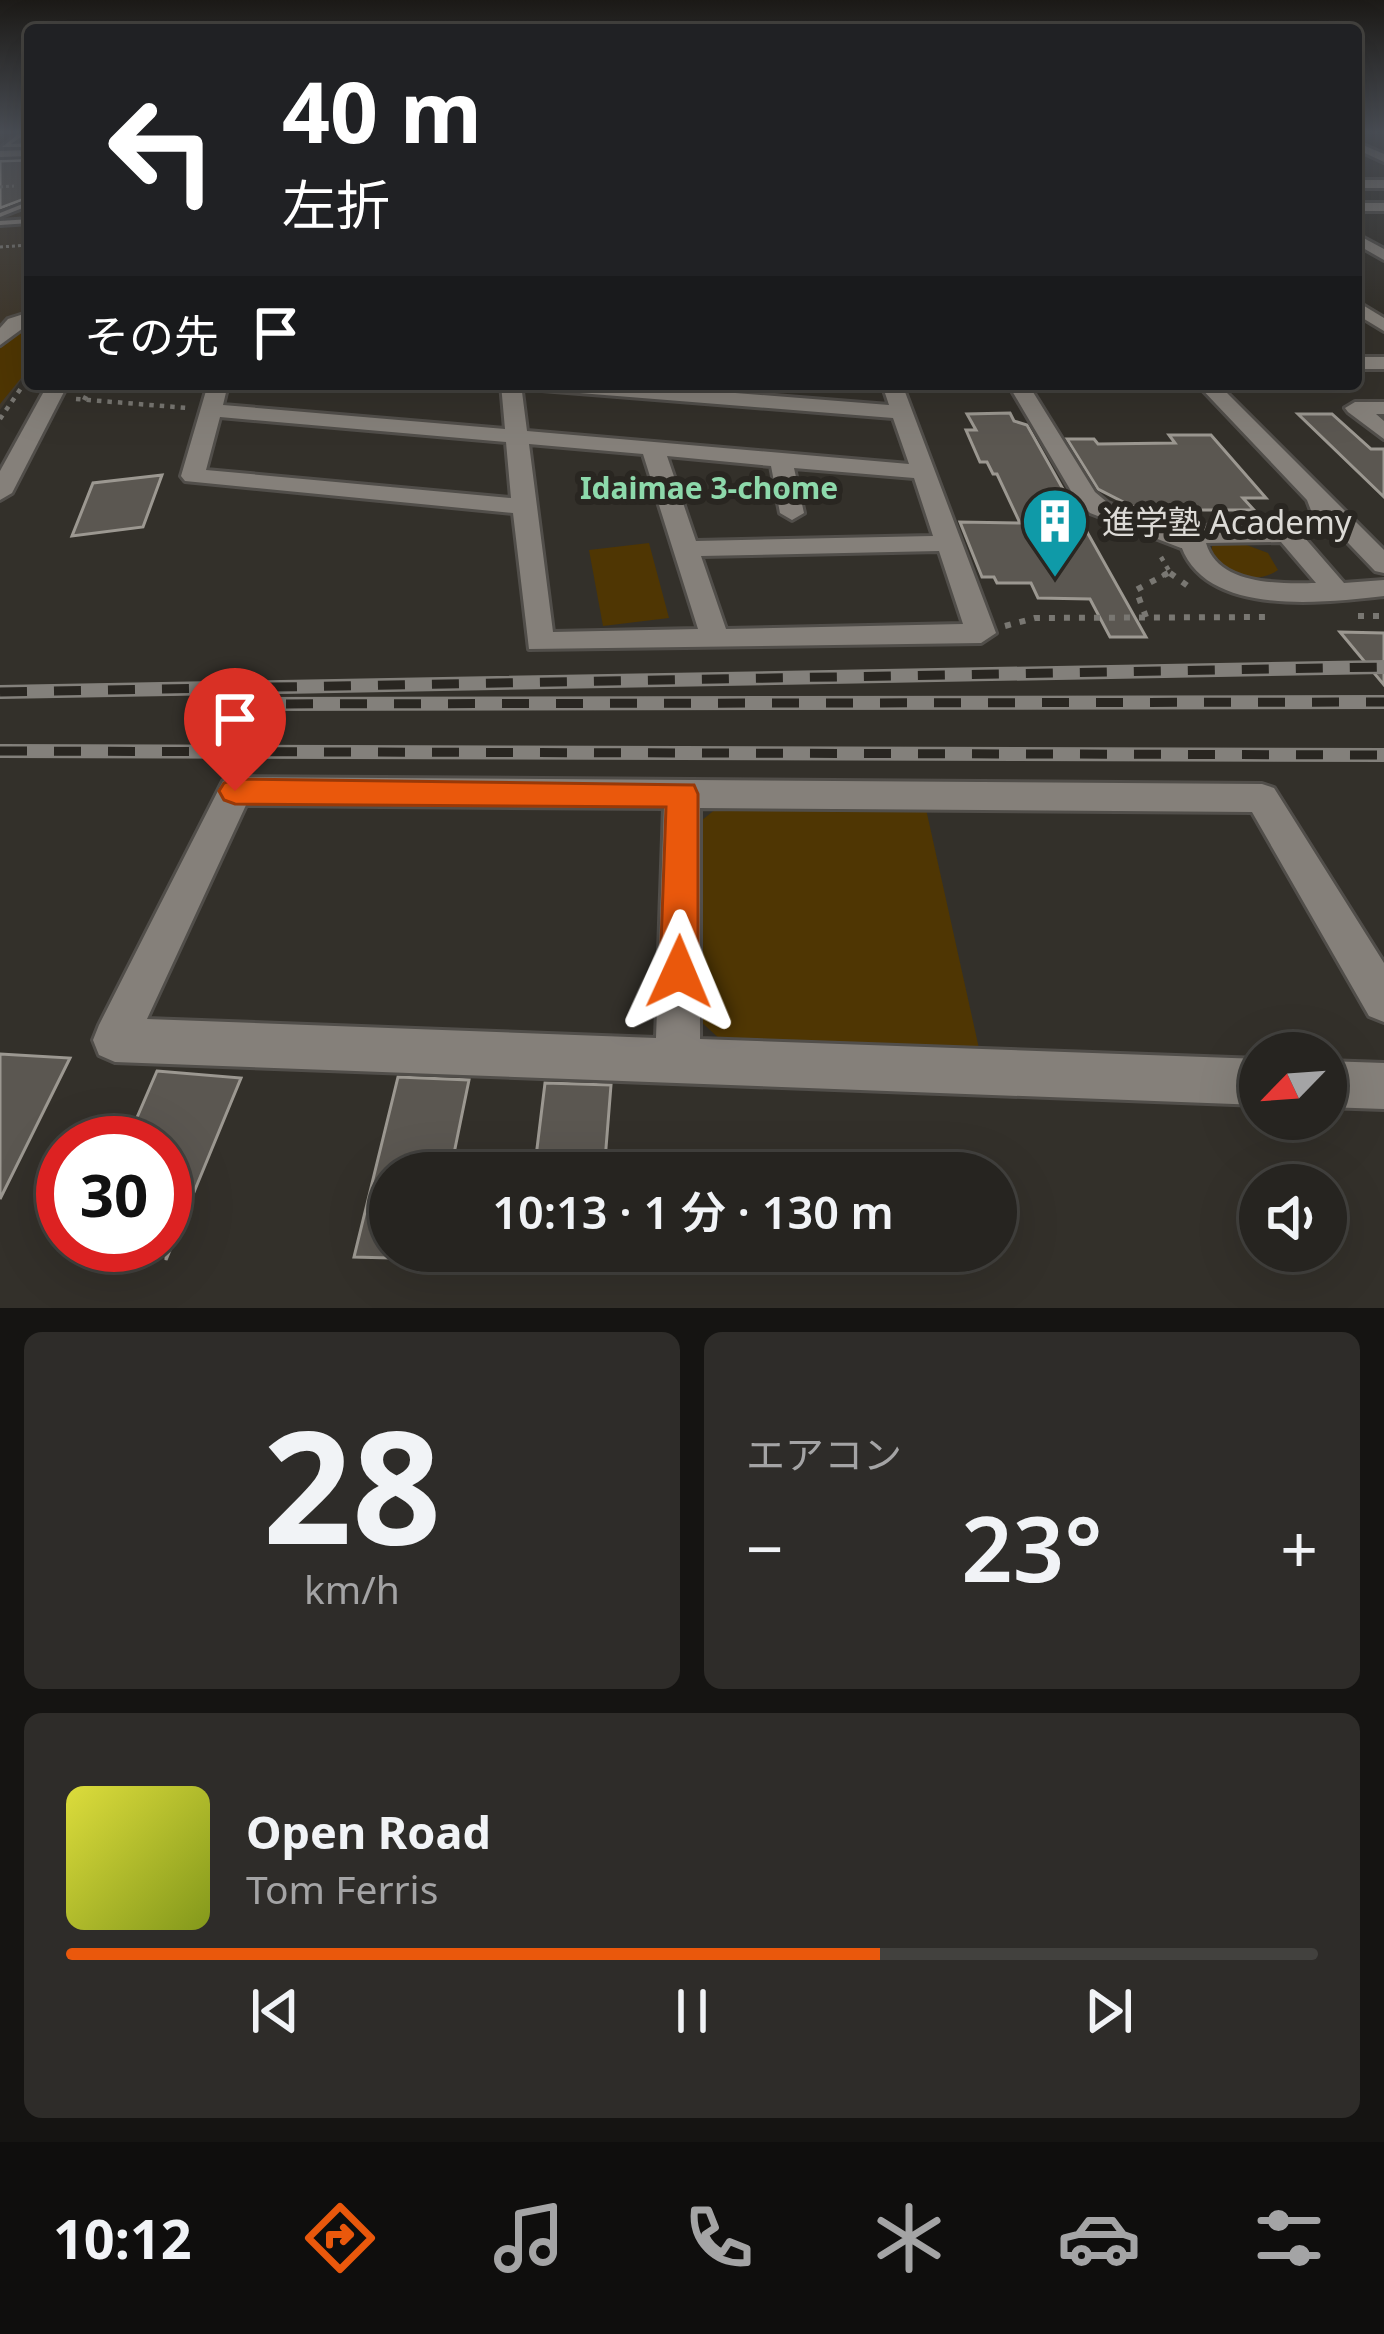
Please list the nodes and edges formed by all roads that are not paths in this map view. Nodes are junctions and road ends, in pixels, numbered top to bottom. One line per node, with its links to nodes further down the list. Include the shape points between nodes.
1 (24, 319): 2 (street)
2 (0, 339)
3 (216, 390): 11 (street)
4 (512, 390): 14 (street)
5 (619, 390): 12 (street)
6 (894, 390): 12 (street)
7 (1022, 390): 24 (street, via 1086,496)
8 (1213, 390): 19 (street)
9 (54, 391): 18 (street)
10 (1384, 408): 13 (street, via 1355,408)
11 (210, 410): 14 (street); 20 (street, via 193,476)
12 (901, 412): 17 (street)
13 (1384, 432)
14 (516, 437): 15 (street); 20 (street)
15 (653, 448): 16 (street); 25 (street)
16 (782, 460): 17 (street); 21 (street)
17 (923, 472): 23 (street)
18 (0, 493)
19 (1319, 501): 22 (street, via 1322,520); 26 (street)
20 (524, 507): 29 (street, via 538,642)
21 (792, 513)
22 (1288, 534): 24 (street, via 1207,533); 28 (street)
23 (950, 543): 25 (street); 29 (street, via 981,633)
24 (1190, 543): 28 (street, via 1206,570 1237,586)
25 (685, 549): 29 (street)
26 (1384, 565)
27 (1384, 588): 28 (street)
28 (1335, 589)
29 (715, 638)
30 (682, 794): 31 (street, via 1262,798); 32 (street); 32 (street, via 235,791 115,1040)
31 (1384, 1002)
32 (678, 1061): 33 (street)
33 (1239, 1081)
34 (1347, 1085): 35 (street)
35 (1384, 1086)

